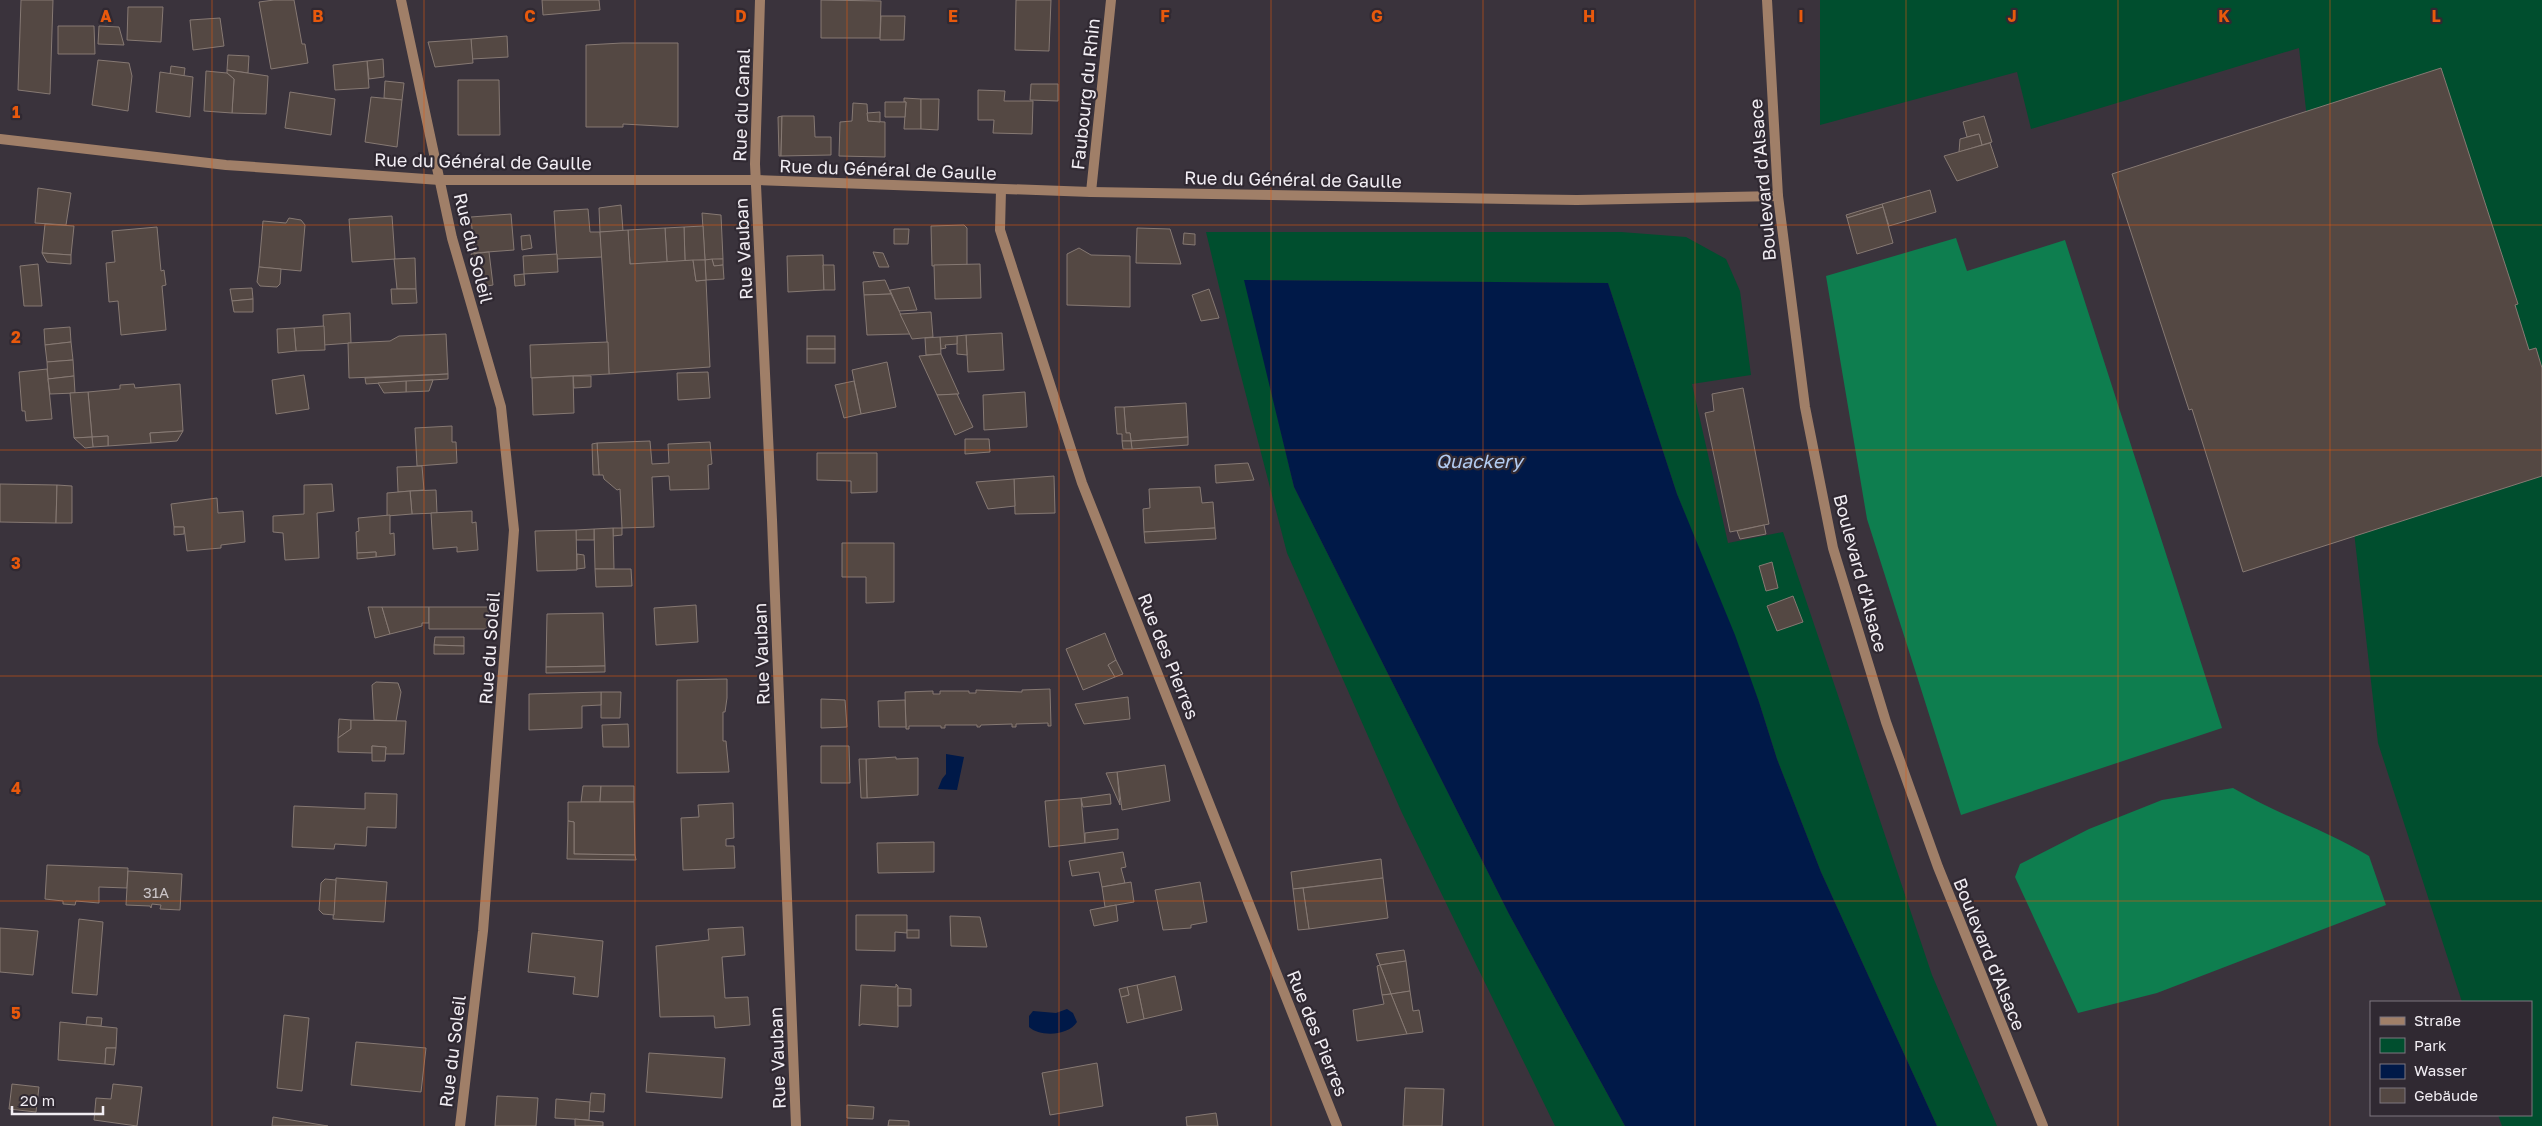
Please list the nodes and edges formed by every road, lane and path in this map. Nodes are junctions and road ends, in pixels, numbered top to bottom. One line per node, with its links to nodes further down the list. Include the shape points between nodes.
1 (401, 0): 6 (street, Rue du Soleil)
2 (760, 0): 7 (street, Rue du Canal)
3 (1111, 0): 9 (street, Faubourg du Rhin)
4 (1767, 0): 10 (street, Boulevard d'Alsace)
5 (0, 138): 6 (street, Rue du Général de Gaulle, via 226,165)
6 (440, 180): 7 (street, Rue du Général de Gaulle); 12 (street, Rue du Soleil, via 452,238 501,407 514,530 483,931)
7 (756, 180): 8 (street, Rue du Général de Gaulle); 13 (street, Rue Vauban)
8 (1001, 190): 9 (street, Rue du Général de Gaulle); 11 (street, Rue des Pierres, via 1000,230 1082,482)
9 (1091, 192): 10 (street, Rue du Général de Gaulle, via 1577,200)
10 (1778, 196): 16 (street, Boulevard d'Alsace, via 1805,407 1834,548 1886,722 1938,868)
11 (1333, 1116): 14 (street); 15 (street, Rue des Pierres)
12 (460, 1126)
13 (796, 1126)
14 (1327, 1126)
15 (1337, 1126)
16 (2043, 1126)

